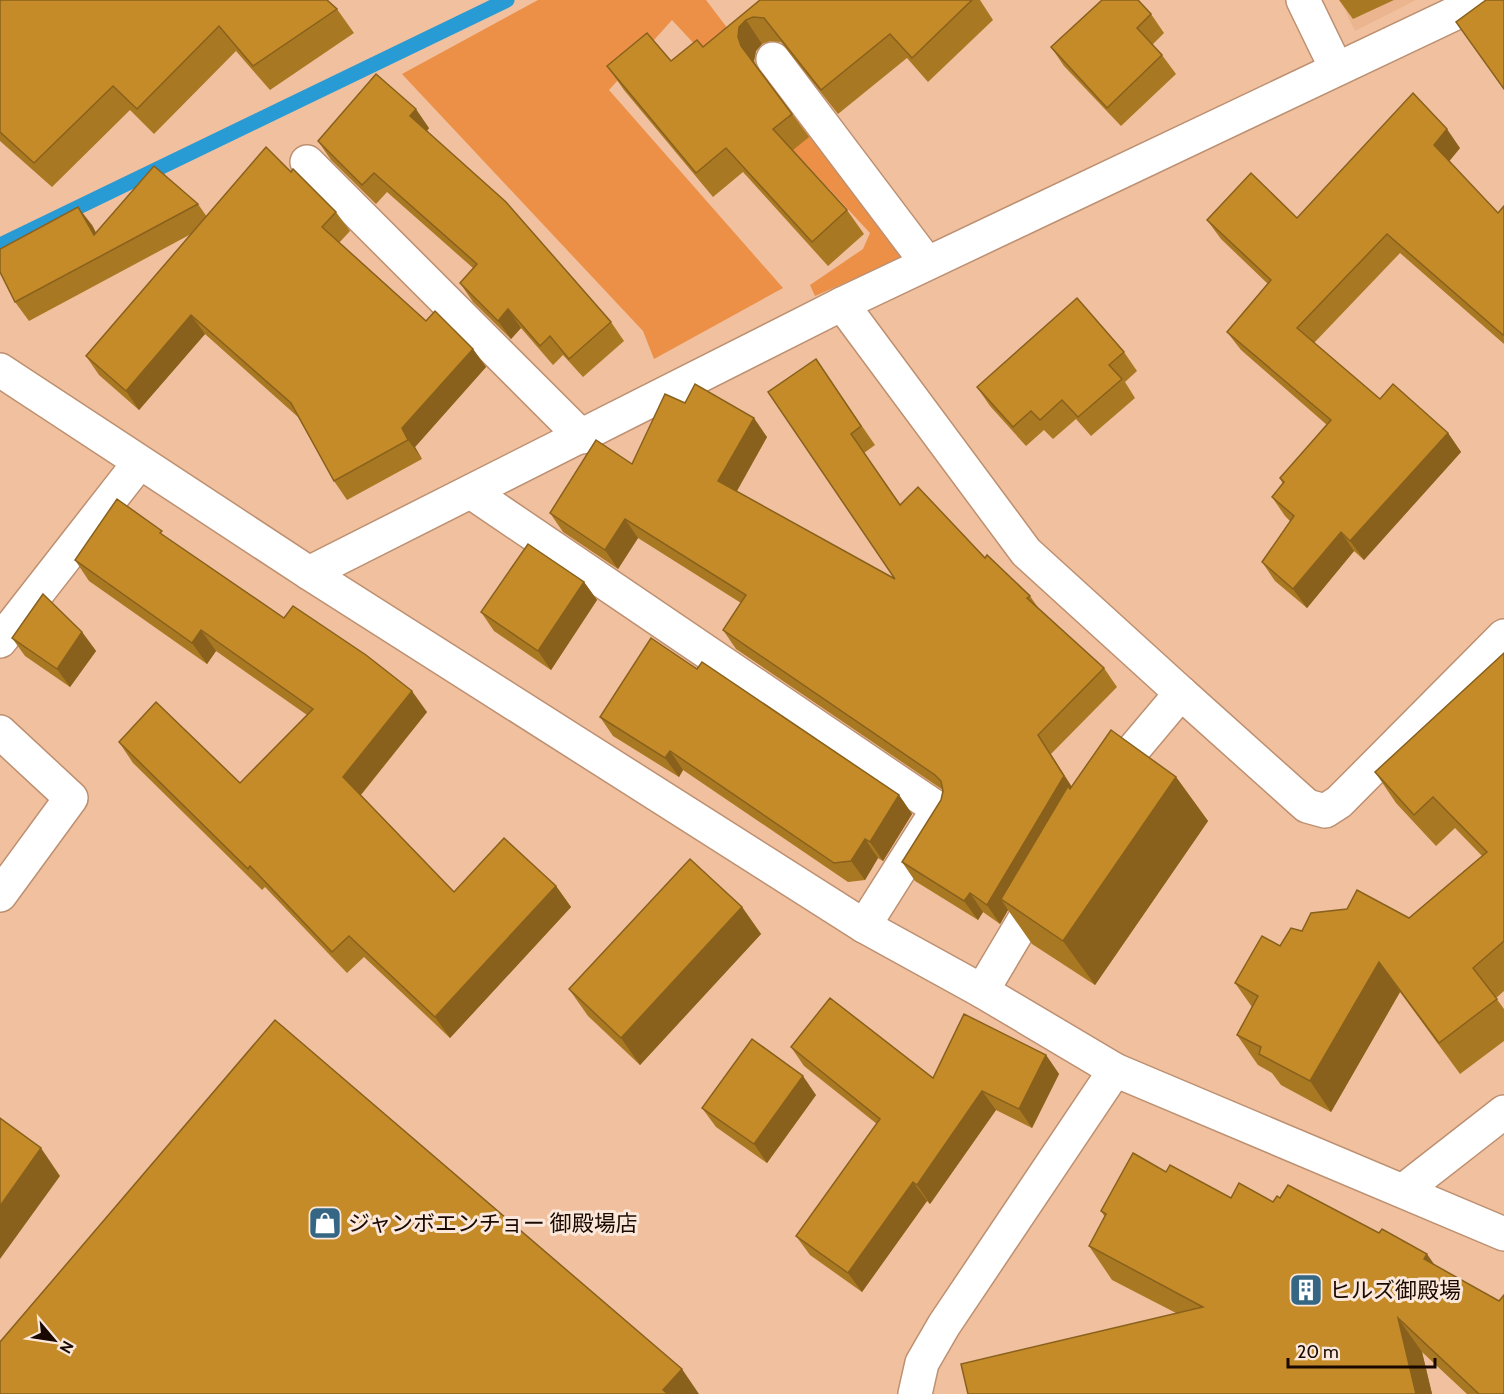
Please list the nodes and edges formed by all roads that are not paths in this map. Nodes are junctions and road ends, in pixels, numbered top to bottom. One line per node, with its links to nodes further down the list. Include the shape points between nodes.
1 (1303, 0): 4 (street)
2 (1483, 0): 4 (street)
3 (773, 59): 6 (street)
4 (1336, 68): 6 (street)
5 (307, 162): 9 (street)
6 (927, 263): 7 (street)
7 (842, 304): 9 (street); 15 (street, via 1026,552)
8 (0, 370): 10 (street)
9 (582, 437): 11 (street)
10 (139, 463): 12 (street); 14 (street)
11 (471, 492): 12 (street); 20 (street, via 938,809)
12 (309, 573): 20 (street)
13 (1504, 636): 15 (street, via 1339,802 1324,812 1307,806)
14 (0, 640)
15 (1181, 693): 17 (street, via 1114,770)
16 (0, 732): 19 (street, via 71,798)
17 (1090, 810)
18 (1060, 860): 21 (street)
19 (0, 895)
20 (864, 927): 21 (street)
21 (982, 991): 22 (street)
22 (1115, 1070): 24 (street); 26 (street, via 944,1324 922,1363)
23 (1504, 1112): 24 (street)
24 (1404, 1190): 25 (street)
25 (1504, 1234)
26 (915, 1394)

